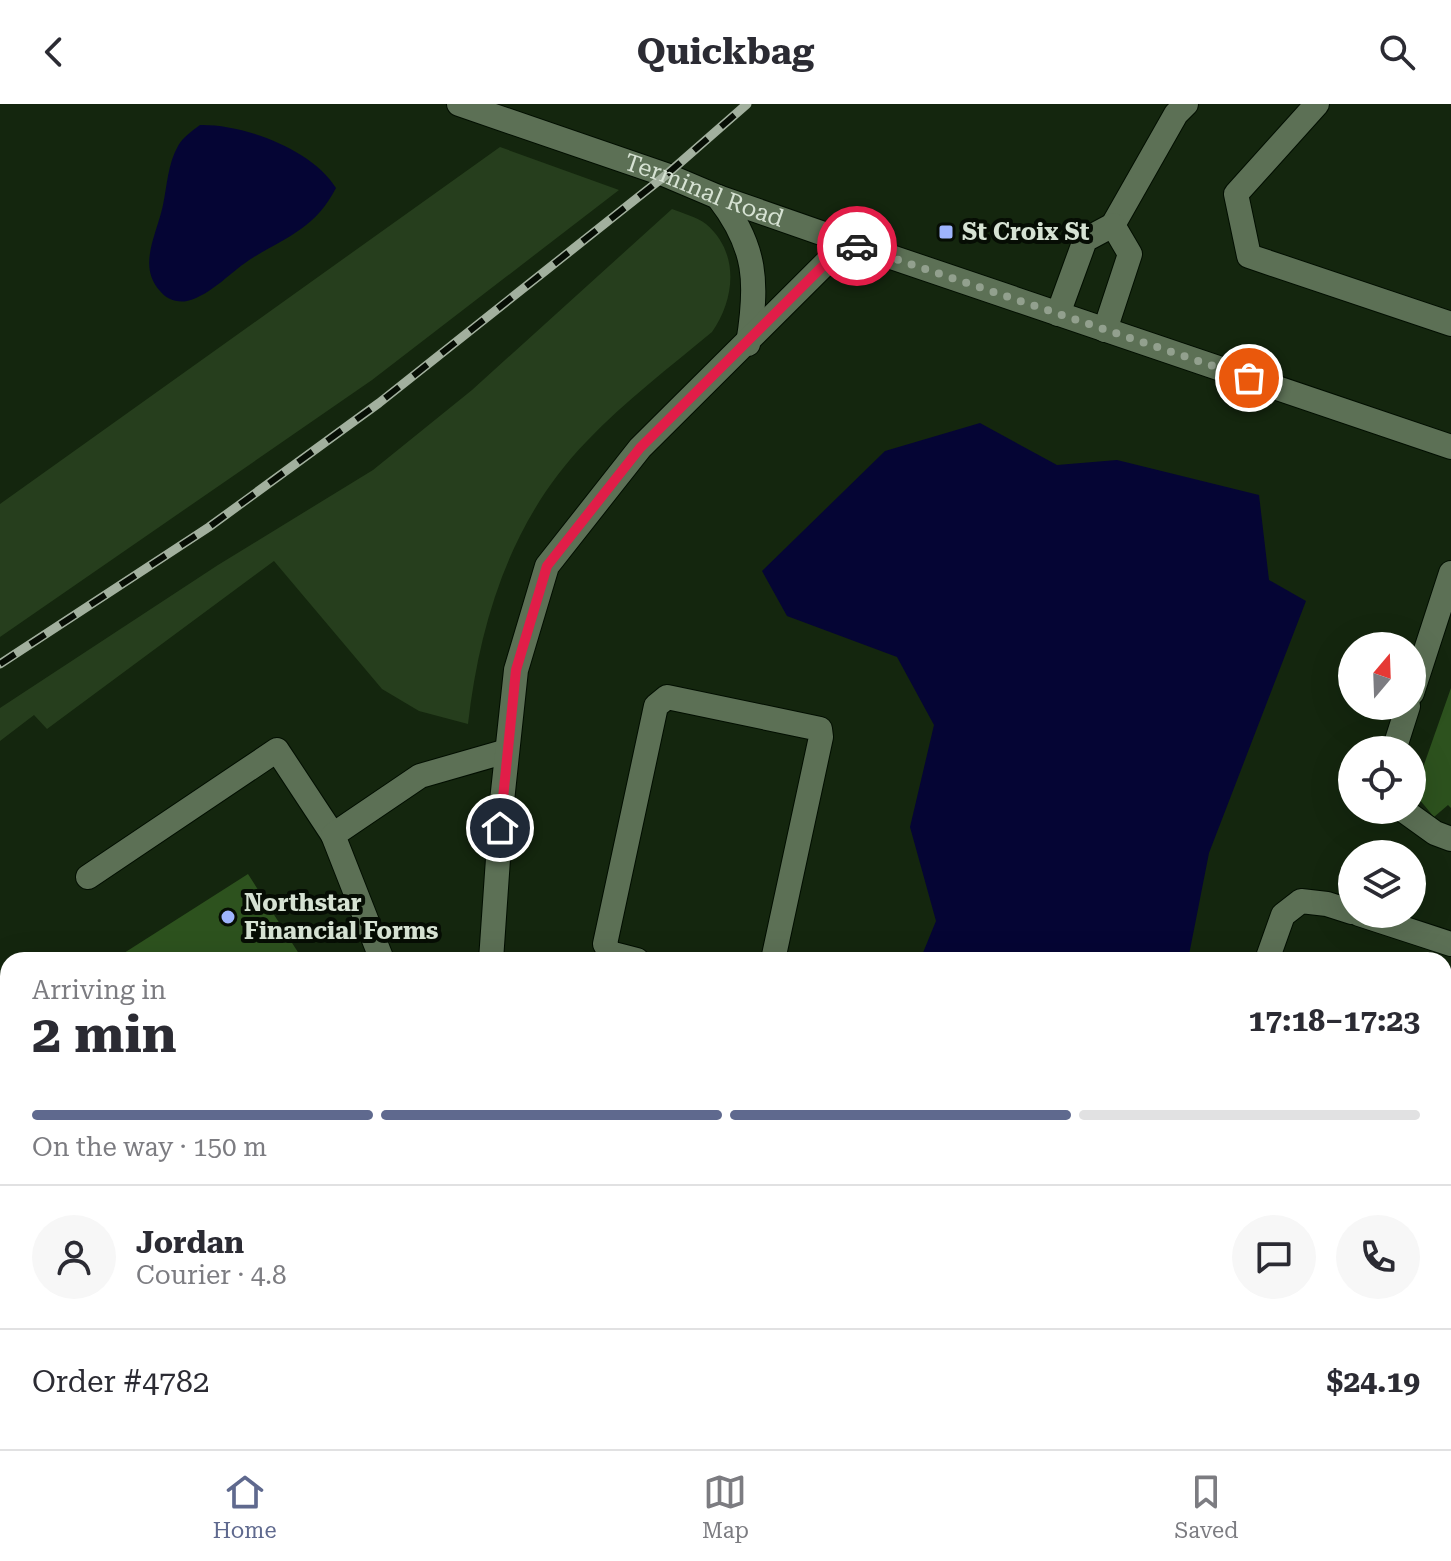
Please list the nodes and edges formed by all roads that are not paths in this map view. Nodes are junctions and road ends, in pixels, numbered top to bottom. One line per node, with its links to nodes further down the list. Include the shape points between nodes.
1 (459, 104): 4 (street, Terminal Road)
2 (1186, 104): 5 (street)
3 (1317, 104): 8 (street, via 1236,194 1249,256)
4 (718, 197): 6 (street, Terminal Road); 10 (street, via 745,238 751,262)
5 (1113, 225): 7 (street, via 1085,240); 9 (street, via 1130,254)
6 (847, 242): 7 (street, Terminal Road); 10 (street)
7 (1058, 314): 9 (street, Terminal Road)
8 (1451, 324)
9 (1105, 330): 11 (street, Terminal Road)
10 (748, 344): 15 (street, via 640,448 547,566 516,670)
11 (1451, 447)
12 (1451, 573): 13 (street)
13 (1447, 600): 14 (street)
14 (1426, 656)
15 (507, 751): 17 (street, via 420,776); 24 (street)
16 (1422, 824): 18 (street)
17 (333, 835): 19 (street, via 277,750); 23 (street)
18 (1451, 839)
19 (88, 877)
20 (1338, 908): 27 (street, via 1301,901 1283,915)
21 (1402, 928): 22 (street)
22 (1451, 944)
23 (379, 952)
24 (491, 952)
25 (609, 952): 26 (street, via 605,944 656,706 667,697 820,729)
26 (775, 952)
27 (1270, 952)

